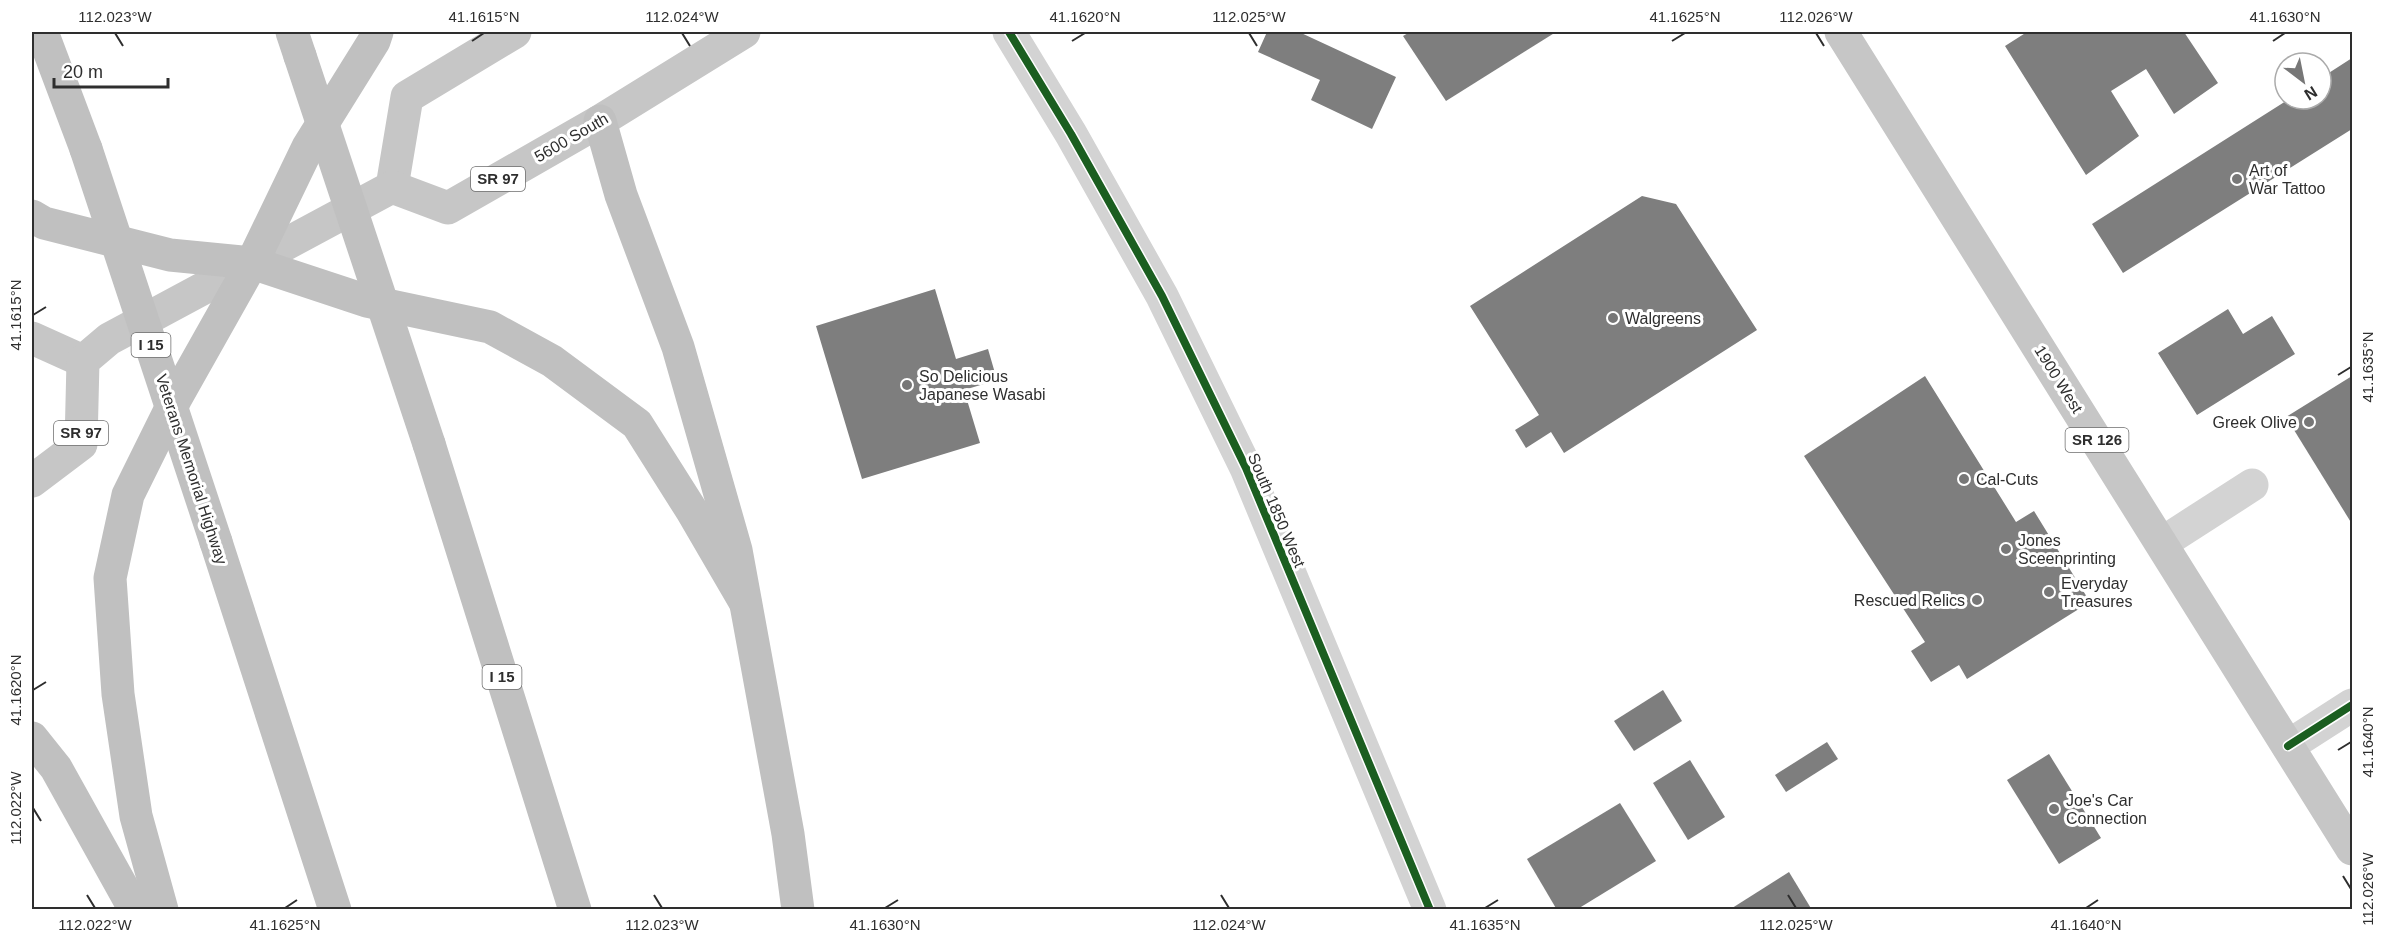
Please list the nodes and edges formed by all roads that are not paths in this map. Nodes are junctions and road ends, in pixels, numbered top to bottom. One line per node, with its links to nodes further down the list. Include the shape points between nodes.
1 (42, 32): 24 (highway, Veterans Memorial Highway / I 15, bridge, via 86,149)
2 (377, 32): 11 (highway, via 308,147)
3 (515, 32): 9 (main road, via 407,97)
4 (744, 32): 8 (main road, 5600 South / SR 97)
5 (1009, 32): 27 (street, South 1850 West, via 1162,296 1246,468)
6 (1841, 32): 16 (main road, 1900 West / SR 126)
7 (296, 44): 25 (highway, I 15, bridge, via 429,444)
8 (600, 121): 9 (main road, 5600 South / SR 97, via 448,208); 17 (highway, via 621,195 678,347 736,550)
9 (392, 187): 11 (main road)
10 (32, 216): 11 (highway, via 44,223 171,255)
11 (252, 263): 13 (main road, via 109,339); 17 (highway, via 367,301 490,327 552,361 637,424); 23 (highway, via 176,398 128,495 110,578 118,694 135,805)
12 (32, 338): 13 (main road)
13 (82, 361): 14 (main road, SR 97, via 81,444)
14 (32, 481)
15 (2252, 485): 16 (street)
16 (2162, 543): 20 (main road, 1900 West / SR 126)
17 (746, 602): 26 (highway)
18 (2352, 705): 20 (street)
19 (32, 738): 22 (highway, via 56,768)
20 (2288, 746): 21 (main road, 1900 West / SR 126)
21 (2352, 849)
22 (135, 909)
23 (162, 909)
24 (335, 909)
25 (575, 909)
26 (798, 909)
27 (1430, 909)

